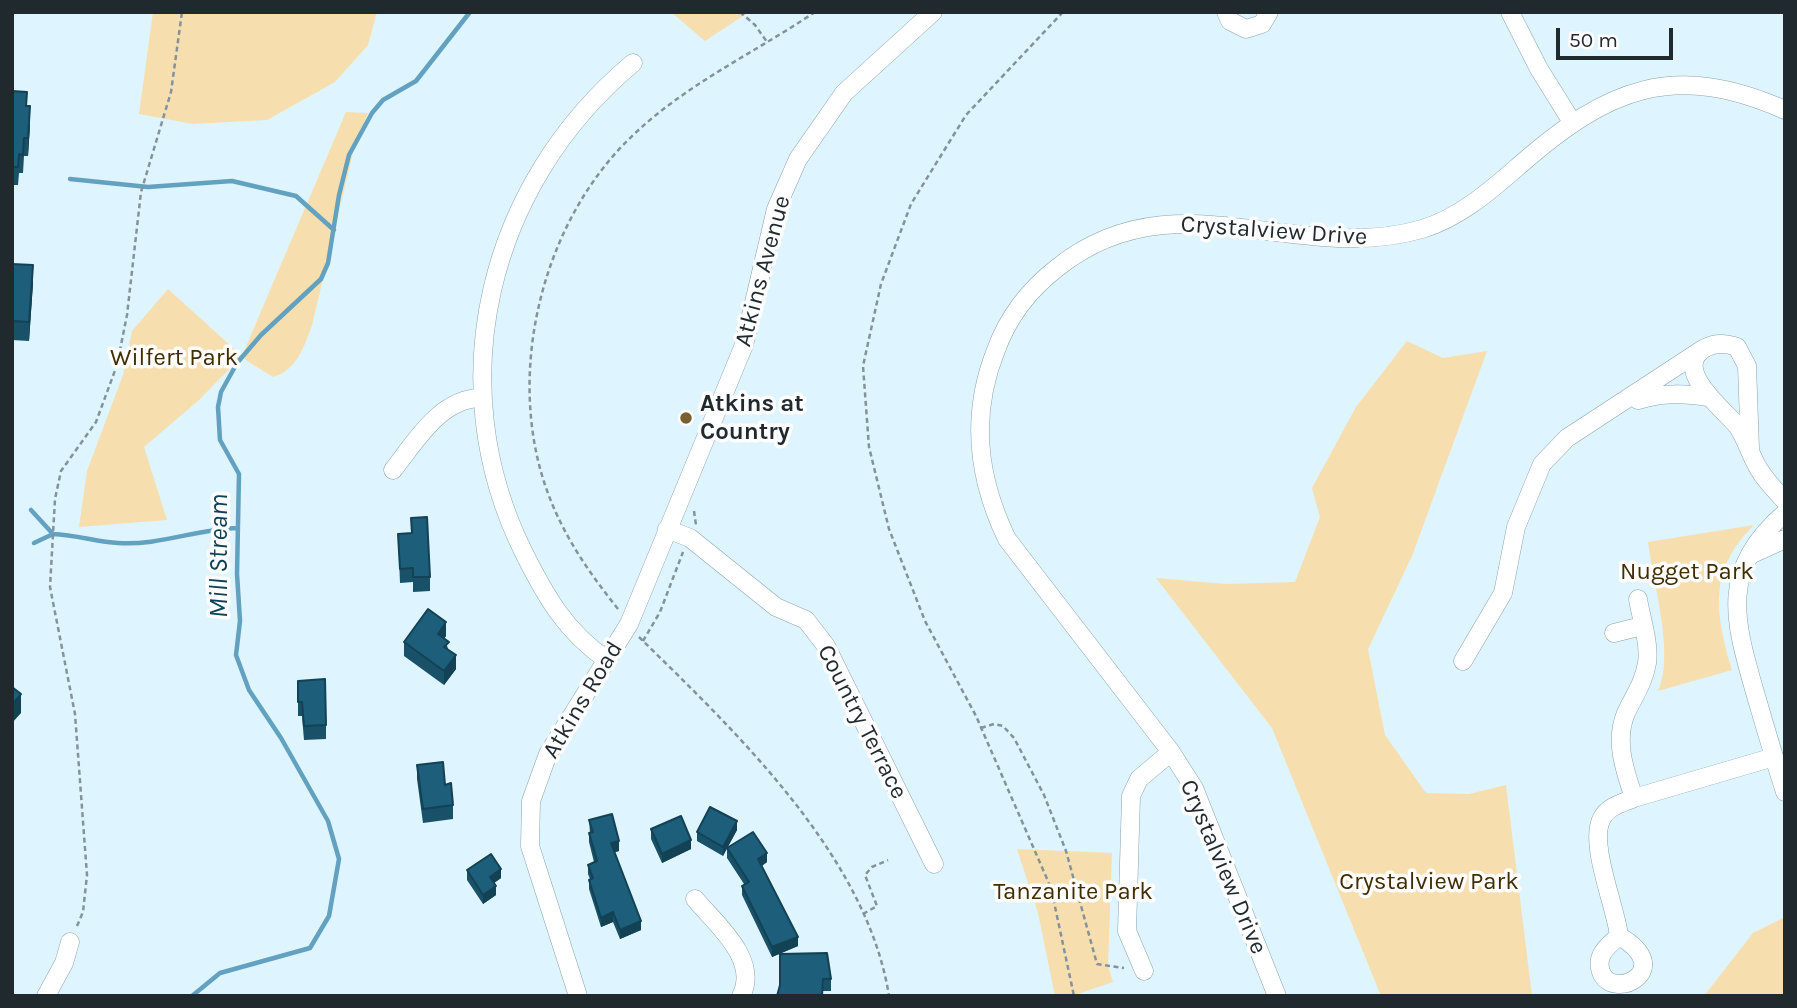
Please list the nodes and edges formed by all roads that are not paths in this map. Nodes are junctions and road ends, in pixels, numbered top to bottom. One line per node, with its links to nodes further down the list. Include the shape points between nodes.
1 (933, 12): 16 (street, Atkins Avenue, via 844,93 798,159 776,209 744,345)
2 (1226, 12): 3 (street, via 1230,21 1246,29 1262,24)
3 (1269, 12)
4 (1510, 12): 7 (street)
5 (632, 64): 10 (street, via 600,91 568,132 522,206 492,288)
6 (1785, 110): 7 (street, Crystalview Drive, via 1731,91 1664,87 1626,94)
7 (1572, 122): 24 (street, Crystalview Drive, via 1467,208 1424,229 1380,239 1197,222 1150,224 1106,237 1072,256 1023,301 1002,334 980,404 979,446 993,509 1031,573)
8 (1703, 349): 9 (street, via 1695,372); 11 (street); 12 (street, via 1727,343 1744,355)
9 (1708, 397): 11 (street, via 1660,394); 12 (street, via 1731,417)
10 (480, 398): 13 (street, via 447,407); 22 (street, via 499,497 517,539 572,633)
11 (1621, 405): 23 (street, via 1567,438 1542,464 1516,527 1503,593)
12 (1750, 449): 14 (street, via 1766,481)
13 (393, 470)
14 (1785, 501)
15 (1785, 513): 18 (street, via 1765,530)
16 (667, 529): 22 (street, Atkins Road, via 629,624); 28 (street, Country Terrace, via 690,538 776,607 806,620 827,646)
17 (1785, 539): 18 (street)
18 (1752, 554): 25 (street, via 1737,590 1735,616)
19 (1638, 599): 20 (street)
20 (1642, 626): 21 (street); 27 (street, via 1648,660 1621,733 1621,755)
21 (1614, 633)
22 (607, 660): 34 (street, Atkins Road, via 548,754 531,800 530,846)
23 (1463, 662)
24 (1171, 752): 32 (street, via 1139,779 1131,796 1127,931); 36 (street, Crystalview Drive, via 1194,788)
25 (1774, 757): 26 (street); 27 (street)
26 (1785, 792)
27 (1634, 798): 30 (street, via 1612,807 1598,830)
28 (934, 864)
29 (695, 899): 35 (street, via 738,949 745,971)
30 (1619, 936)
31 (70, 942): 33 (street)
32 (1144, 971)
33 (46, 996)
34 (578, 996)
35 (741, 996)
36 (1277, 996)

